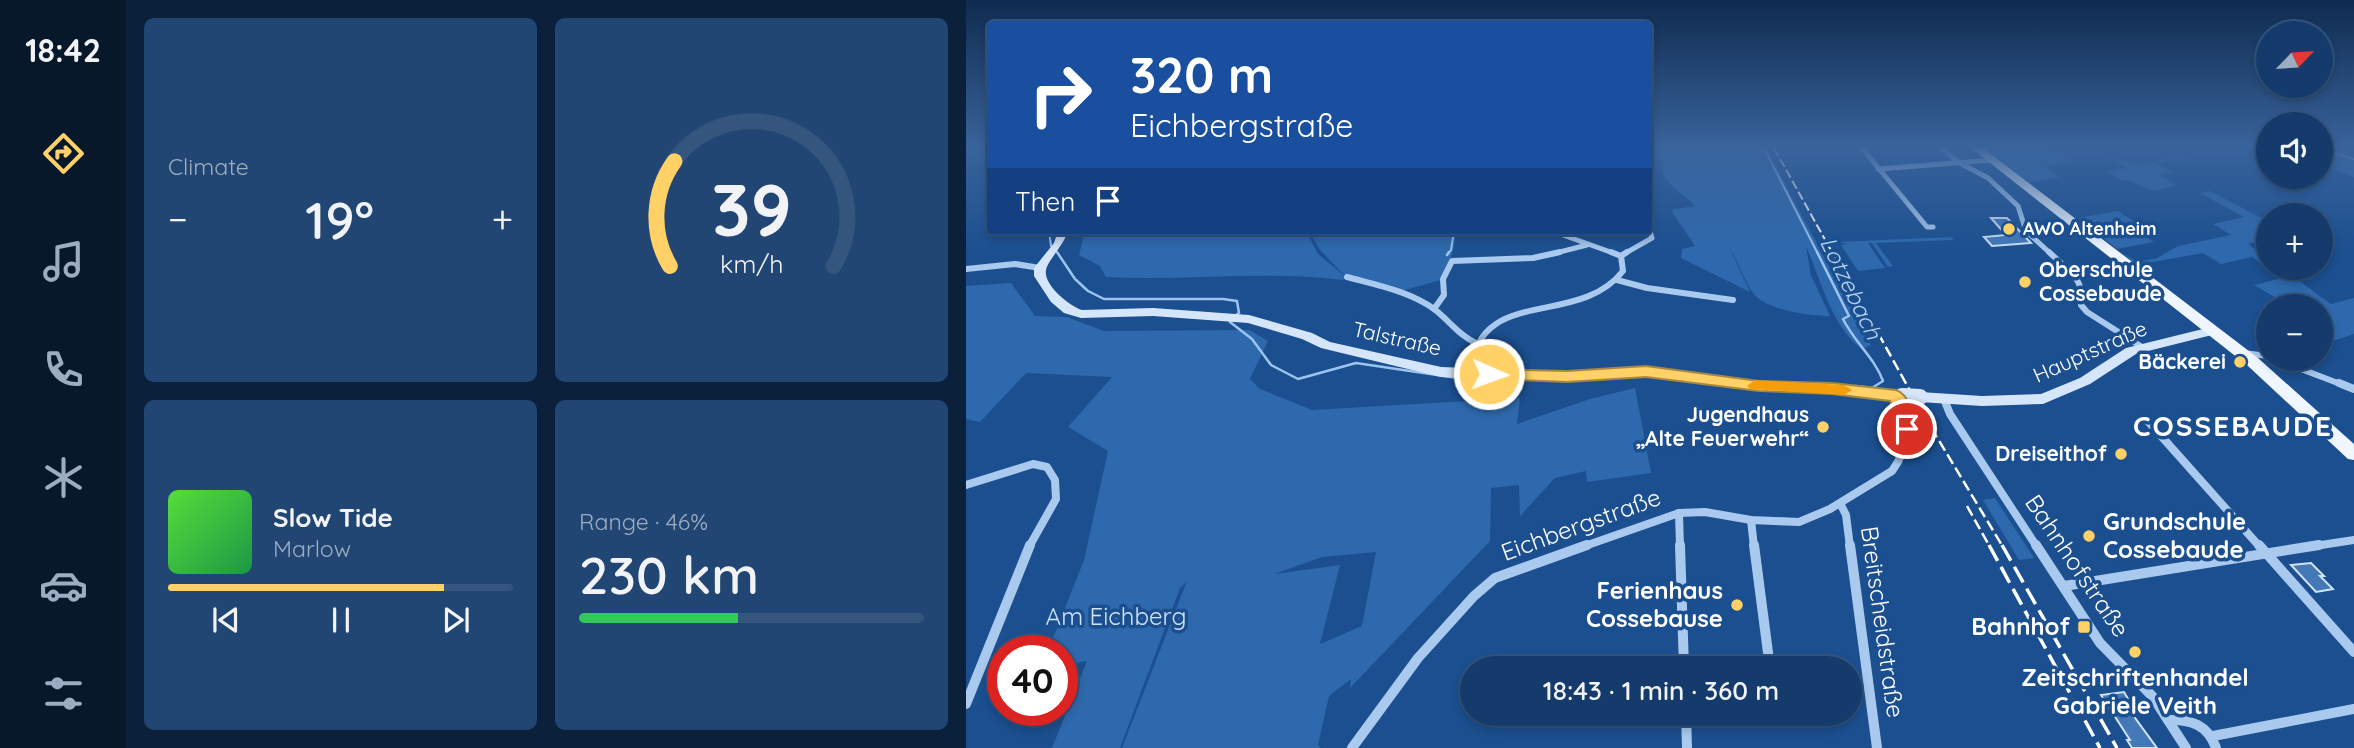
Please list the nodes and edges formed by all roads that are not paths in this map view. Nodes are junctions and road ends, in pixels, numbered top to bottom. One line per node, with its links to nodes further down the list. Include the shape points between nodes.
1 (1890, 183): 4 (street, via 1927,227)
2 (1993, 183): 18 (street, via 2018,206 2026,231 2080,282 2081,305 2087,312)
3 (2022, 183): 16 (main road)
4 (1933, 226)
5 (1061, 235): 10 (street)
6 (1562, 235): 8 (street)
7 (1651, 235): 9 (street)
8 (1587, 245): 9 (street); 15 (street, via 1532,258 1452,261 1443,279 1444,295)
9 (1621, 256): 13 (street, via 1625,267)
10 (1040, 268): 11 (street, via 1015,264); 22 (street, Talstraße, via 1055,299 1081,314 1227,315 1387,360 1434,371)
11 (966, 270)
12 (1347, 277): 15 (street, via 1398,292)
13 (1618, 280): 14 (street); 17 (street, via 1570,303 1494,323)
14 (1733, 300)
15 (1434, 309): 17 (street)
16 (2211, 331): 18 (street, Hauptstraße); 20 (main road)
17 (1476, 343): 22 (street)
18 (2142, 348): 25 (street, Hauptstraße, via 2043,399)
19 (2256, 353): 20 (street)
20 (2242, 354): 27 (main road)
21 (2307, 371): 23 (street)
22 (1471, 373): 24 (street, Talstraße, via 1567,377 1646,372)
23 (2354, 389)
24 (1899, 396): 25 (street, Talstraße, bridge); 29 (street, Eichbergstraße, via 1907,429 1898,464)
25 (1944, 399): 34 (street, Bahnhofstraße)
26 (2146, 419): 33 (street)
27 (2354, 454)
28 (966, 485): 38 (street, via 1033,464 1047,467 1055,480 1056,499 1022,563)
29 (1840, 503): 31 (street, Eichbergstraße, via 1799,522); 45 (street, Breitscheidstraße, via 1846,515)
30 (1679, 513): 31 (street, Eichbergstraße, via 1705,512); 36 (street); 43 (street, Eichbergstraße, via 1495,578 1435,636)
31 (1751, 520): 37 (street)
32 (2354, 540): 33 (street)
33 (2265, 554): 34 (street); 35 (street)
34 (2064, 586): 40 (street, Bahnhofstraße, via 2100,643 2140,682)
35 (2354, 652)
36 (1684, 656)
37 (1768, 656)
38 (966, 705)
39 (2354, 709): 42 (street)
40 (2168, 720): 42 (street, via 2200,724); 46 (street, Bahnhofstraße)
41 (1686, 726): 44 (street)
42 (2215, 742)
43 (1352, 748)
44 (1687, 748)
45 (1877, 748)
46 (2186, 748)

